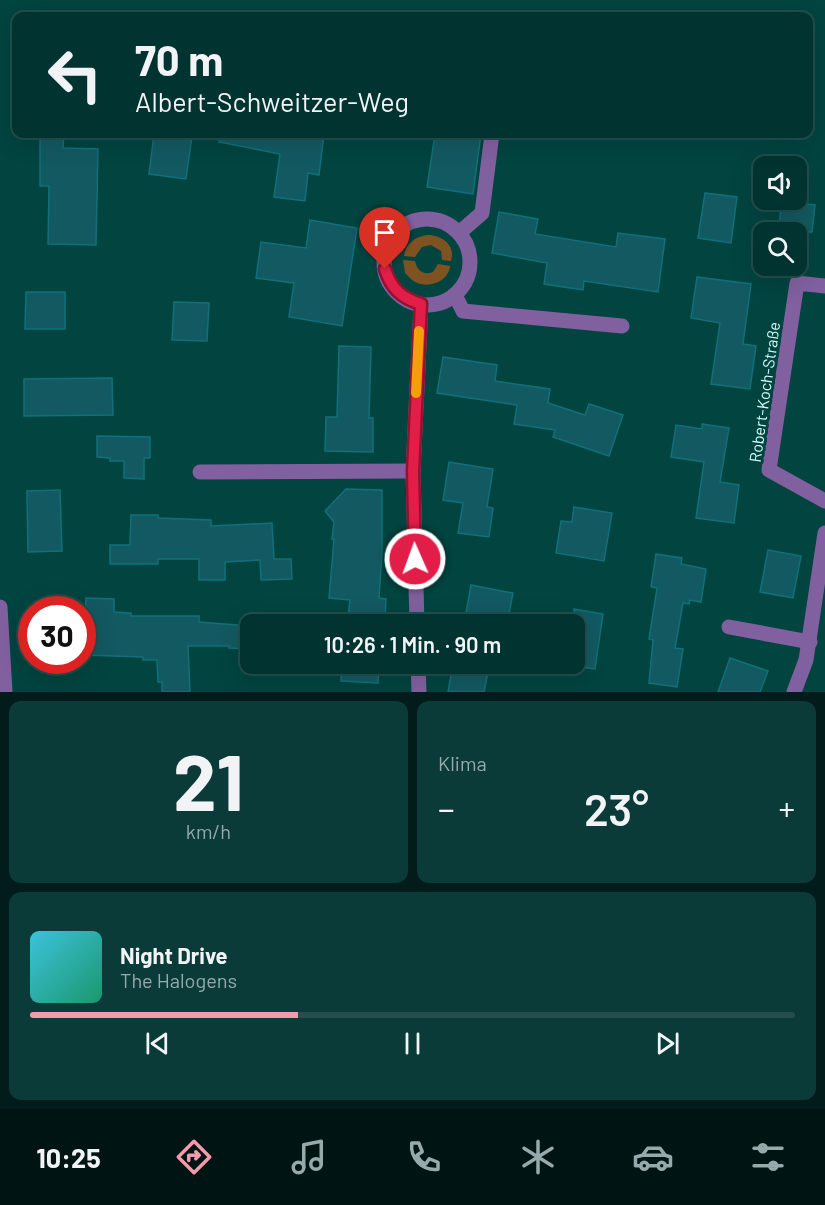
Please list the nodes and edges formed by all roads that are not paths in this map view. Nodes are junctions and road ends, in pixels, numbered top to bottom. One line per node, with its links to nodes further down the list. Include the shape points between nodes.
1 (491, 138): 2 (street, via 482,213)
2 (459, 233): 4 (street, via 470,266 465,282); 5 (street, via 448,224 421,219 403,227 389,242 385,255 389,282 408,300)
3 (825, 286): 9 (street, Robert-Koch-Straße, via 797,283 769,470)
4 (454, 295): 5 (street, via 439,303); 6 (street, via 463,311)
5 (421, 304): 7 (street)
6 (622, 326)
7 (413, 471): 8 (street); 12 (street)
8 (200, 472)
9 (825, 501)
10 (825, 533): 14 (street)
11 (0, 608): 16 (street)
12 (417, 614)
13 (729, 627): 14 (street)
14 (810, 642): 18 (street)
15 (418, 674): 17 (street)
16 (5, 692)
17 (419, 692)
18 (794, 692)

